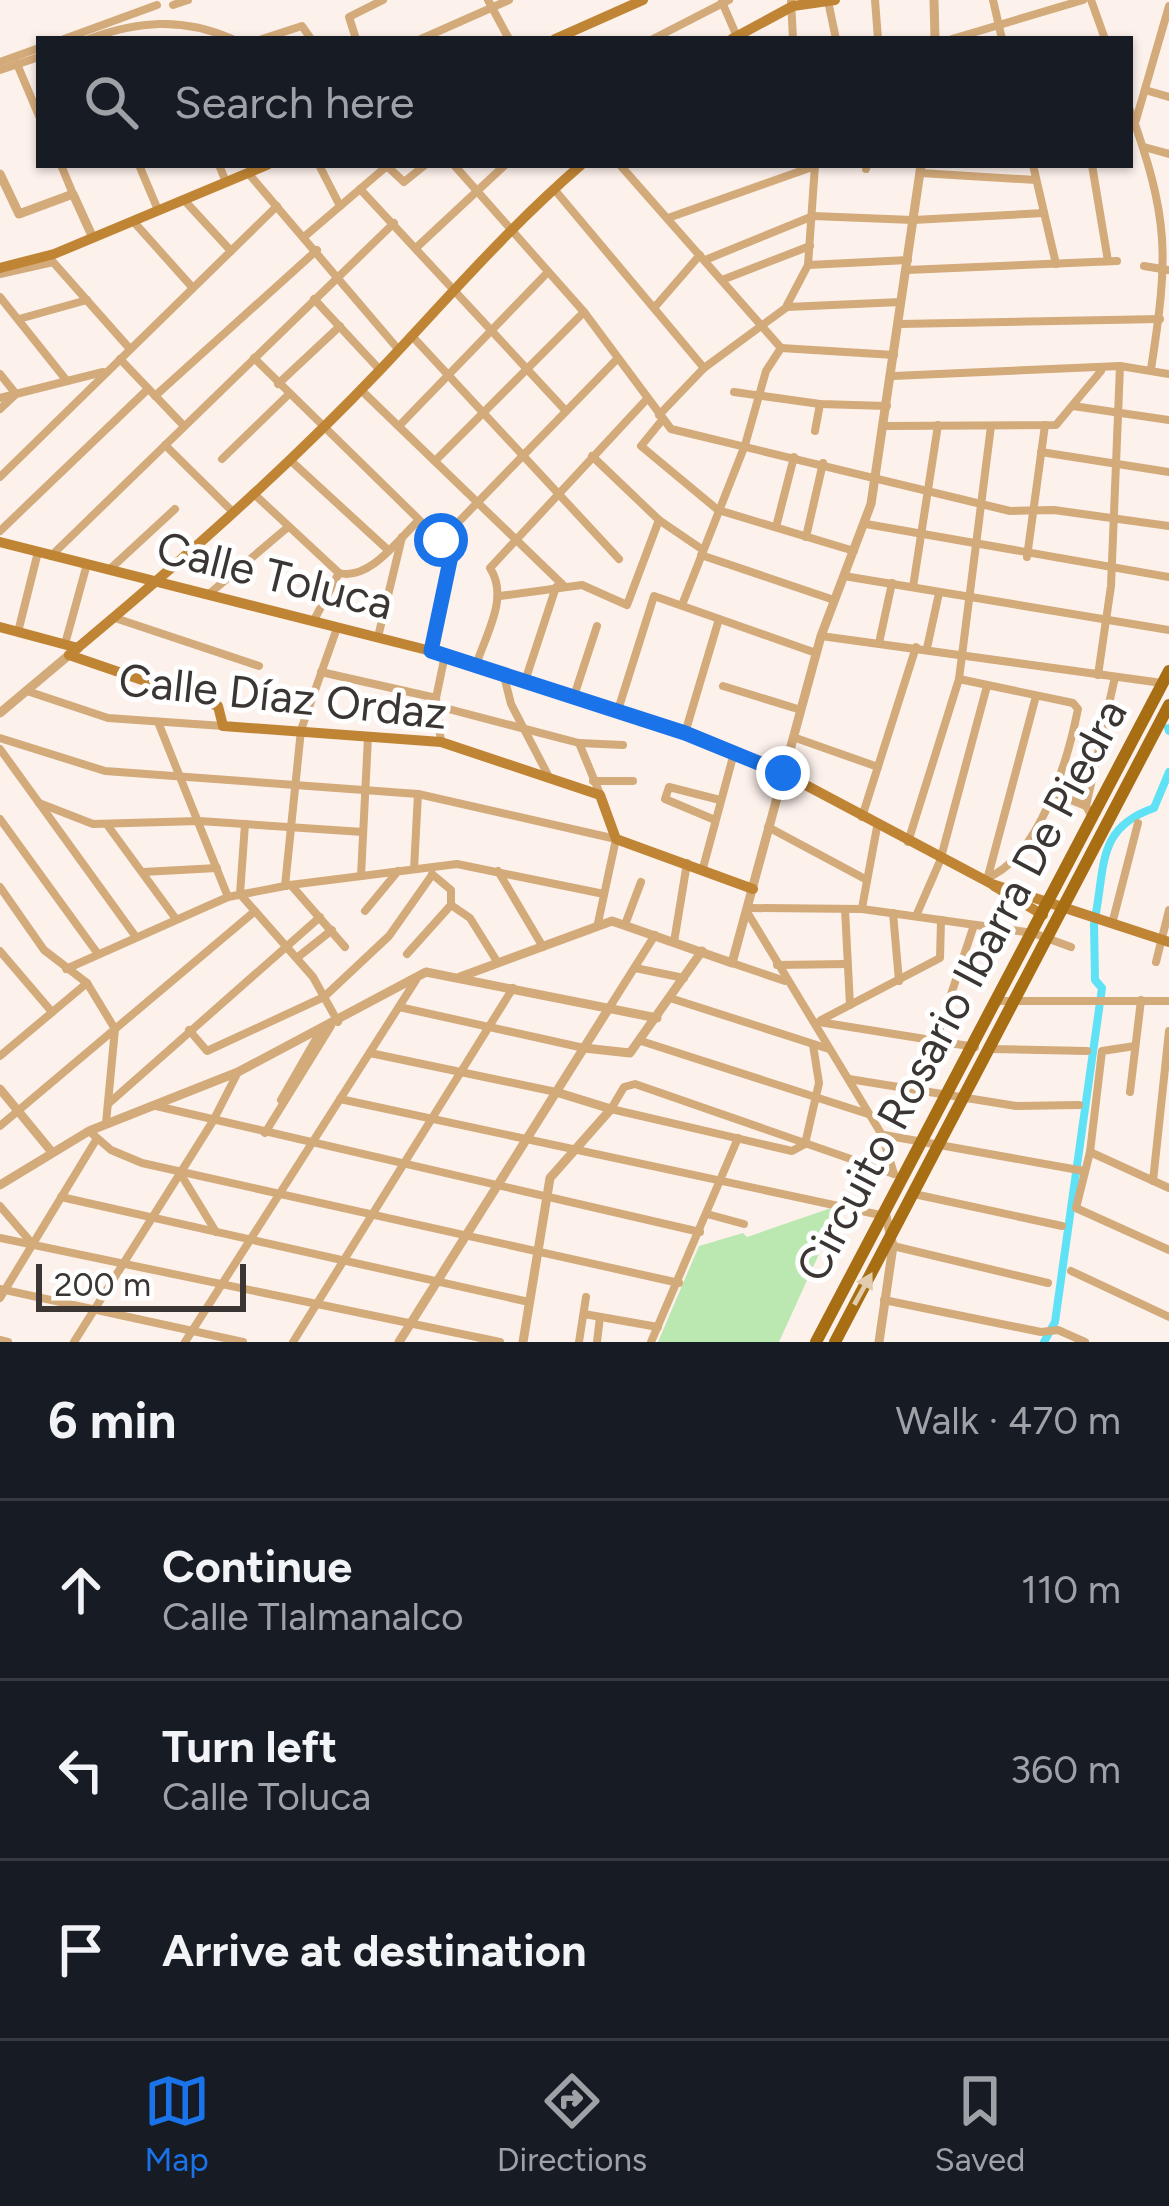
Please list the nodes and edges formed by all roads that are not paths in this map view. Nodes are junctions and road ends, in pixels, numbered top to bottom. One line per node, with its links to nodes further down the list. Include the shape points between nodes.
1 (188, 0): 15 (street)
2 (383, 0): 24 (street, via 349,16)
3 (509, 0): 13 (street)
4 (643, 0): 27 (main road)
5 (830, 0): 12 (main road); 32 (street)
6 (874, 0): 33 (street)
7 (934, 0): 34 (street)
8 (993, 0): 18 (street)
9 (1087, 0): 18 (street); 37 (street)
10 (1162, 0): 16 (street)
11 (725, 1): 28 (street); 29 (street)
12 (792, 3): 30 (main road); 31 (street)
13 (490, 4): 25 (street); 26 (street)
14 (157, 5): 17 (street)
15 (173, 5)
16 (1168, 8): 38 (street)
17 (130, 20): 19 (street); 20 (street); 21 (street)
18 (999, 25): 35 (street); 36 (street)
19 (74, 36)
20 (95, 36)
21 (221, 36)
22 (271, 36): 23 (street, via 302,26)
23 (309, 36)
24 (355, 36)
25 (427, 36)
26 (507, 36)
27 (562, 36)
28 (659, 36)
29 (736, 36)
30 (738, 36)
31 (793, 36)
32 (836, 36)
33 (878, 36)
34 (935, 36)
35 (962, 36)
36 (1001, 36)
37 (1104, 36)
38 (1164, 43): 43 (street)
39 (36, 53): 42 (street)
40 (36, 54): 41 (street)
41 (16, 64): 42 (street); 45 (street)
42 (0, 66)
43 (1145, 90): 44 (street); 46 (street)
44 (1169, 97)
45 (36, 109)
46 (1133, 121)
47 (1133, 126): 48 (street)
48 (1144, 147): 49 (street); 79 (street)
49 (1169, 154)
50 (62, 168): 74 (street)
51 (140, 168): 78 (street)
52 (219, 168): 70 (street)
53 (260, 168): 67 (main road)
54 (321, 168): 77 (street)
55 (384, 168): 72 (street)
56 (390, 168): 57 (street, via 404,182)
57 (421, 168)
58 (457, 168): 73 (street)
59 (502, 168): 73 (street)
60 (577, 168): 71 (main road)
61 (623, 168): 82 (street)
62 (808, 168): 82 (street)
63 (814, 168): 81 (street)
64 (1034, 168): 69 (street)
65 (1093, 168): 94 (street, via 1113,261)
66 (920, 169): 69 (street); 83 (street)
67 (248, 173): 70 (main road); 76 (street)
68 (0, 174): 74 (street, via 19,214)
69 (1036, 180): 80 (street)
70 (226, 182): 75 (main road)
71 (554, 188): 86 (main road); 110 (street)
72 (360, 189): 77 (street); 85 (street)
73 (476, 190): 86 (street); 90 (street)
74 (73, 194): 88 (street)
75 (184, 200): 78 (main road); 92 (street)
76 (277, 206): 87 (street); 92 (street)
77 (340, 206): 87 (street)
78 (159, 211): 84 (main road)
79 (1165, 212): 100 (street)
80 (1044, 213): 83 (street); 94 (street)
81 (813, 216): 83 (street); 89 (street); 93 (street)
82 (668, 218): 93 (street)
83 (914, 220): 96 (street)
84 (134, 221): 88 (main road); 104 (street)
85 (394, 223): 90 (street); 101 (street)
86 (509, 229): 99 (street); 103 (main road)
87 (304, 237): 91 (street)
88 (93, 238): 98 (main road)
89 (810, 246): 95 (street); 102 (street)
90 (417, 247): 103 (street)
91 (317, 250): 101 (street); 141 (street)
92 (231, 251): 104 (street)
93 (702, 257): 102 (street); 110 (street)
94 (1056, 264): 96 (street)
95 (808, 265): 96 (street); 109 (street)
96 (907, 265): 108 (street)
97 (1144, 266): 100 (street)
98 (0, 271): 107 (street, via 53,262)
99 (548, 272): 111 (street); 118 (street)
100 (1168, 277): 113 (street)
101 (336, 278): 106 (street); 122 (street)
102 (722, 280): 115 (street)
103 (453, 287): 118 (street); 119 (main road)
104 (193, 288): 121 (street)
105 (0, 297): 112 (street)
106 (314, 299): 117 (street); 124 (street)
107 (87, 300): 112 (street); 121 (street)
108 (903, 302): 109 (street); 116 (street)
109 (787, 307): 115 (street)
110 (654, 308): 129 (street)
111 (584, 312): 125 (street); 128 (street)
112 (16, 316): 114 (street); 138 (street)
113 (1160, 319): 116 (street); 130 (street)
114 (0, 321)
115 (760, 322): 120 (street); 129 (street)
116 (900, 324): 123 (street)
117 (340, 326): 132 (street); 139 (street)
118 (490, 328): 128 (street); 136 (street)
119 (411, 335): 122 (main road); 136 (street)
120 (781, 348): 123 (street); 146 (street)
121 (130, 349): 126 (street)
122 (398, 349): 132 (main road)
123 (896, 355): 137 (street)
124 (254, 358): 139 (street); 159 (street)
125 (618, 358): 147 (street); 152 (street)
126 (120, 359): 131 (street); 141 (street)
127 (1120, 366): 130 (street); 133 (street); 153 (street)
128 (526, 368): 152 (street); 154 (street)
129 (704, 368): 155 (street)
130 (1150, 369): 135 (street)
131 (108, 370): 138 (street); 178 (street)
132 (380, 370): 140 (main road)
133 (1102, 370): 137 (street); 150 (street)
134 (0, 374): 143 (street)
135 (1169, 374)
136 (447, 375): 154 (street); 160 (street)
137 (893, 376): 149 (street)
138 (67, 381): 143 (street)
139 (278, 384): 144 (street)
140 (360, 389): 160 (street); 163 (main road)
141 (152, 392): 159 (street); 195 (street)
142 (734, 392): 146 (street)
143 (16, 394): 145 (street); 151 (street)
144 (288, 395): 163 (street); 172 (street)
145 (0, 398)
146 (761, 399): 148 (street); 166 (street)
147 (646, 400): 155 (street); 169 (street)
148 (820, 404): 149 (street); 164 (street)
149 (889, 406): 161 (street)
150 (1072, 406): 153 (street); 158 (street, via 1058,424)
151 (0, 409)
152 (565, 410): 168 (street)
153 (1118, 412): 156 (street); 175 (street)
154 (482, 413): 168 (street); 173 (street)
155 (661, 417): 166 (street, via 674,431); 185 (street, via 640,446)
156 (1169, 420)
157 (938, 425): 161 (street); 162 (street); 181 (street)
158 (1045, 425): 162 (street); 167 (street)
159 (184, 426): 165 (street)
160 (398, 426): 173 (street)
161 (886, 426): 177 (street)
162 (991, 426): 183 (street)
163 (319, 428): 171 (main road); 190 (street)
164 (815, 431)
165 (165, 445): 187 (street); 206 (street)
166 (746, 445): 170 (street); 185 (street)
167 (1041, 452): 175 (street); 186 (street)
168 (520, 455): 180 (street); 182 (street)
169 (592, 456): 180 (street); 189 (street)
170 (794, 457): 174 (street); 194 (street)
171 (289, 459): 179 (main road); 203 (street)
172 (222, 460)
173 (435, 461): 182 (street)
174 (823, 463): 177 (street); 196 (street)
175 (1115, 463): 176 (street); 188 (street)
176 (1169, 472)
177 (877, 476): 181 (street); 191 (street)
178 (0, 477)
179 (254, 493): 187 (main road); 193 (street)
180 (554, 494): 199 (street); 208 (street)
181 (931, 494): 183 (street); 197 (street)
182 (476, 501): 199 (street); 200 (street)
183 (980, 505): 186 (street); 202 (street)
184 (176, 509): 210 (street)
185 (718, 510): 194 (street); 205 (street)
186 (1032, 511): 188 (street); 207 (street)
187 (233, 512): 215 (main road)
188 (1112, 517): 192 (street); 211 (street)
189 (659, 520): 205 (street); 217 (street, via 630,603 595,586)
190 (418, 521): 198 (street); 200 (street)
191 (866, 524): 197 (street); 204 (street)
192 (1169, 526)
193 (288, 527): 212 (street); 220 (street)
194 (776, 527): 196 (street)
195 (0, 531)
196 (806, 536): 204 (street)
197 (924, 536): 202 (street); 218 (street)
198 (402, 537): 203 (street); 235 (street)
199 (515, 538): 217 (street); 221 (street, via 490,568)
200 (441, 540): 239 (street, via 451,556)
201 (0, 542): 206 (main road, Calle Toluca)
202 (973, 547): 207 (street); 222 (street)
203 (388, 550): 212 (street, via 359,574)
204 (854, 551): 213 (street)
205 (702, 552): 223 (street); 224 (street)
206 (45, 554): 209 (main road, Calle Toluca); 233 (street)
207 (1027, 556): 211 (street)
208 (620, 559)
209 (87, 564): 210 (main road, Calle Toluca); 238 (street)
210 (109, 570): 215 (main road, Calle Toluca)
211 (1111, 571): 214 (street); 228 (street)
212 (339, 573): 227 (street)
213 (844, 576): 216 (street); 223 (street)
214 (1169, 577)
215 (154, 583): 220 (main road, Calle Toluca); 225 (main road)
216 (892, 584): 218 (street); 236 (street)
217 (560, 586): 221 (street); 251 (street)
218 (913, 586): 219 (street)
219 (939, 592): 222 (street); 237 (street)
220 (208, 596): 227 (main road, Calle Toluca)
221 (500, 596): 243 (street)
222 (968, 599): 228 (street); 241 (street)
223 (834, 600): 234 (street)
224 (682, 605): 226 (street); 259 (street, via 654,596)
225 (113, 618): 238 (main road); 244 (street)
226 (719, 619): 240 (street); 266 (street)
227 (314, 620): 229 (main road, Calle Toluca)
228 (1106, 622): 232 (street); 247 (street)
229 (338, 626): 235 (main road, Calle Toluca); 245 (street)
230 (597, 626): 255 (street)
231 (0, 627): 233 (main road)
232 (1169, 630)
233 (18, 632): 238 (main road)
234 (821, 636): 236 (street); 240 (street)
235 (377, 637): 239 (main road, Calle Toluca)
236 (879, 643): 237 (street)
237 (921, 647): 241 (street); 275 (street)
238 (71, 649): 254 (street); 263 (main road, via 218,706)
239 (431, 651): 242 (main road, Calle Toluca)
240 (816, 653): 260 (street)
241 (963, 653): 247 (street); 249 (street)
242 (445, 656): 243 (main road, Calle Toluca); 257 (street)
243 (476, 665): 246 (main road, Calle Toluca)
244 (259, 666)
245 (322, 672): 257 (street); 265 (street)
246 (504, 674): 251 (main road, Calle Toluca); 264 (street)
247 (1098, 675): 248 (street)
248 (1115, 677): 250 (street); 289 (street)
249 (958, 679): 253 (street); 302 (street)
250 (1167, 679): 283 (main road, Circuito Rosario Ibarra De Piedra)
251 (525, 681): 255 (main road, Calle Toluca)
252 (723, 686): 260 (street)
253 (987, 686): 256 (street); 303 (street)
254 (27, 691): 261 (street); 262 (street, Calle Díaz Ordaz, via 107,718)
255 (574, 696): 259 (main road, Calle Toluca)
256 (1036, 696): 285 (street, via 1077,705); 314 (street)
257 (437, 702): 264 (street); 270 (street)
258 (1169, 705): 283 (main road)
259 (617, 710): 266 (main road, Calle Toluca)
260 (801, 710): 268 (street)
261 (0, 713)
262 (158, 722): 263 (street, Calle Díaz Ordaz); 277 (street)
263 (223, 726): 265 (main road, Calle Díaz Ordaz)
264 (523, 727): 271 (street); 278 (street)
265 (301, 730): 267 (main road, Calle Díaz Ordaz); 281 (street)
266 (685, 733): 274 (main road, Calle Toluca)
267 (368, 736): 270 (main road, Calle Díaz Ordaz); 282 (street)
268 (793, 737): 275 (street); 276 (street)
269 (0, 738): 277 (street, via 105,771)
270 (441, 742): 278 (main road, Calle Díaz Ordaz)
271 (579, 742): 272 (street); 279 (street)
272 (623, 745)
273 (0, 749): 288 (street)
274 (734, 752): 276 (main road, Calle Toluca); 287 (street)
275 (878, 767): 290 (street)
276 (783, 773): 290 (main road, Calle Toluca); 297 (street)
277 (181, 776): 281 (street); 293 (street)
278 (550, 778): 286 (main road, Calle Díaz Ordaz)
279 (593, 781): 280 (street); 286 (street)
280 (633, 781)
281 (294, 784): 282 (street); 299 (street)
282 (365, 789): 284 (street); 300 (street)
283 (1116, 790): 289 (main road, Circuito Rosario Ibarra De Piedra); 325 (main road)
284 (418, 794): 301 (street); 307 (street)
285 (1056, 794): 289 (street); 314 (street)
286 (600, 795): 301 (main road)
287 (720, 800): 292 (street); 292 (street, via 667,789 665,802)
288 (39, 803): 296 (street); 341 (street)
289 (1090, 812): 325 (main road, Circuito Rosario Ibarra De Piedra)
290 (861, 818): 298 (main road, Calle Toluca)
291 (0, 819): 351 (street)
292 (715, 820): 306 (street)
293 (199, 821): 295 (street); 296 (street); 305 (street)
294 (1138, 823): 337 (street)
295 (245, 824): 299 (street); 319 (street)
296 (107, 825): 311 (street)
297 (768, 827): 313 (street); 318 (street)
298 (877, 827): 302 (main road, Calle Toluca); 313 (street)
299 (290, 828): 300 (street); 316 (street)
300 (363, 832): 312 (street)
301 (616, 839): 304 (main road); 320 (street)
302 (907, 844): 303 (main road, Calle Toluca)
303 (940, 861): 314 (main road, Calle Toluca); 331 (street)
304 (688, 862): 306 (main road); 344 (street)
305 (217, 868): 311 (street); 321 (street)
306 (703, 868): 318 (main road)
307 (414, 869): 309 (street); 310 (street)
308 (497, 869): 310 (street, via 458,864); 320 (street); 347 (street)
309 (398, 871): 312 (street); 327 (street)
310 (430, 871): 322 (street, via 451,890); 368 (street, via 389,936)
311 (141, 872): 333 (street)
312 (361, 876): 316 (street)
313 (866, 880): 324 (street)
314 (988, 881): 325 (main road, Calle Toluca)
315 (641, 882): 335 (street)
316 (288, 886): 319 (street); 332 (street)
317 (0, 887): 360 (street)
318 (753, 889): 326 (street)
319 (240, 894): 321 (street); 329 (street)
320 (604, 894): 336 (street)
321 (229, 897): 333 (street)
322 (451, 905): 352 (street); 356 (street, via 470,918)
323 (845, 908): 324 (street); 326 (street); 357 (street)
324 (862, 908): 330 (street)
325 (1051, 908): 337 (main road, Calle Toluca); 342 (main road, Circuito Rosario Ibarra De Piedra); 342 (main road)
326 (747, 909): 355 (street); 358 (street)
327 (365, 910)
328 (1169, 910): 343 (street)
329 (255, 911): 345 (street); 382 (street)
330 (893, 913): 331 (street); 365 (street)
331 (916, 916): 334 (street)
332 (320, 917): 339 (street); 345 (street)
333 (176, 919): 341 (street)
334 (941, 920): 338 (street); 365 (street, via 940,958)
335 (626, 922): 336 (street); 340 (street)
336 (598, 923): 347 (street)
337 (1112, 924): 343 (main road, Calle Toluca)
338 (974, 925): 342 (street); 385 (street)
339 (332, 930): 346 (street); 353 (street)
340 (656, 935): 344 (street); 359 (street)
341 (136, 937): 351 (street)
342 (1040, 937): 348 (street); 370 (main road, Circuito Rosario Ibarra De Piedra); 371 (main road)
343 (1165, 941): 354 (street)
344 (674, 942): 350 (street)
345 (288, 946): 353 (street); 383 (street)
346 (345, 947)
347 (543, 947): 356 (street)
348 (1071, 947)
349 (0, 951): 377 (street)
350 (702, 951): 355 (street); 363 (street)
351 (98, 954): 360 (street)
352 (407, 954)
353 (298, 957): 368 (street)
354 (1156, 962)
355 (732, 963): 364 (street)
356 (499, 964): 362 (street)
357 (848, 964): 358 (street); 374 (street)
358 (775, 965): 364 (street)
359 (635, 968): 363 (street); 376 (street)
360 (66, 969): 366 (street)
361 (422, 975): 362 (street); 375 (street); 380 (street)
362 (460, 977): 367 (street)
363 (684, 978): 369 (street)
364 (785, 981): 379 (street)
365 (899, 981): 374 (street)
366 (87, 982): 377 (street); 382 (street)
367 (513, 988): 376 (street); 381 (street)
368 (324, 997): 380 (street); 383 (street, via 204,1052)
369 (670, 998): 378 (street); 387 (street)
370 (999, 1000): 371 (street); 389 (main road, Circuito Rosario Ibarra De Piedra)
371 (1016, 1000): 372 (street); 392 (main road)
372 (1141, 1000): 373 (street); 388 (street)
373 (1169, 1001)
374 (850, 1005): 379 (street)
375 (399, 1006): 381 (street); 394 (street)
376 (609, 1009): 378 (street); 390 (street)
377 (52, 1012): 395 (street)
378 (657, 1018): 386 (street)
379 (817, 1022): 385 (street); 391 (street)
380 (330, 1027): 396 (street); 418 (street)
381 (488, 1028): 390 (street); 397 (street)
382 (115, 1029): 407 (street); 411 (street)
383 (189, 1030): 407 (street)
384 (1169, 1030): 399 (street)
385 (936, 1040): 389 (street)
386 (641, 1041): 390 (street, via 623,1054); 405 (street)
387 (813, 1044): 391 (street); 405 (street)
388 (1135, 1046): 402 (street); 429 (street, via 1104,1048)
389 (974, 1047): 392 (street); 403 (main road, Circuito Rosario Ibarra De Piedra)
390 (584, 1048): 401 (street)
391 (830, 1049): 398 (street)
392 (990, 1049): 393 (street); 404 (main road)
393 (1087, 1051)
394 (370, 1053): 397 (street); 406 (street)
395 (0, 1056)
396 (238, 1072): 409 (street); 414 (street)
397 (462, 1072): 401 (street); 415 (street)
398 (847, 1079): 403 (street); 412 (street)
399 (1166, 1084): 413 (street)
400 (0, 1089): 411 (street)
401 (556, 1092): 410 (street); 422 (street)
402 (1130, 1092)
403 (948, 1095): 404 (street); 423 (main road, Circuito Rosario Ibarra De Piedra)
404 (964, 1097): 408 (street); 426 (main road)
405 (817, 1098): 412 (street); 425 (street)
406 (340, 1099): 415 (street); 424 (street)
407 (107, 1104): 416 (street)
408 (1079, 1105)
409 (154, 1106): 414 (street); 416 (street)
410 (611, 1109): 421 (street); 425 (street, via 629,1083); 428 (street)
411 (18, 1111): 417 (street); 427 (street)
412 (870, 1115): 419 (street)
413 (1164, 1120): 434 (street)
414 (213, 1121): 418 (street); 432 (street)
415 (433, 1121): 422 (street); 430 (street)
416 (106, 1124): 420 (street)
417 (0, 1126)
418 (263, 1133): 424 (street)
419 (882, 1135): 423 (street); 433 (street)
420 (92, 1136): 427 (street); 432 (street, via 127,1158); 443 (street)
421 (738, 1138): 425 (street, via 792,1151); 435 (street)
422 (526, 1140): 428 (street); 437 (street)
423 (923, 1141): 426 (street); 439 (main road, Circuito Rosario Ibarra De Piedra)
424 (312, 1143): 430 (street); 440 (street)
425 (805, 1144): 433 (street)
426 (940, 1144): 431 (street); 441 (main road)
427 (51, 1150): 436 (street)
428 (574, 1150): 435 (street); 442 (street, via 554,1168)
429 (1090, 1152): 431 (street); 434 (street)
430 (405, 1164): 437 (street); 445 (street)
431 (1078, 1170): 459 (street, via 1076,1208)
432 (179, 1172): 440 (street); 448 (street); 451 (street)
433 (894, 1174): 439 (street)
434 (1153, 1181): 438 (street)
435 (720, 1183): 446 (street); 447 (street)
436 (0, 1185)
437 (498, 1186): 442 (street); 453 (street)
438 (1169, 1188)
439 (898, 1191): 441 (street); 447 (main road, Circuito Rosario Ibarra De Piedra)
440 (280, 1194): 445 (street); 455 (street)
441 (915, 1194): 450 (street); 456 (main road)
442 (546, 1196): 452 (street); 458 (street)
443 (62, 1197): 448 (street); 457 (street)
444 (0, 1206): 457 (street)
445 (373, 1214): 453 (street); 460 (street)
446 (707, 1214): 449 (street); 452 (street)
447 (886, 1216): 456 (street); 489 (main road, Circuito Rosario Ibarra De Piedra)
448 (153, 1217): 451 (street); 461 (street)
449 (744, 1224)
450 (1062, 1226)
451 (216, 1232): 455 (street)
452 (700, 1232): 464 (street)
453 (466, 1235): 458 (street); 463 (street)
454 (0, 1238): 457 (street)
455 (250, 1240): 460 (street); 466 (street)
456 (892, 1241): 465 (street); 469 (street); 490 (main road, one-way to 456)
457 (32, 1244): 461 (street); 467 (street)
458 (538, 1250): 464 (street); 470 (street)
459 (1169, 1250)
460 (344, 1260): 463 (street); 471 (street)
461 (125, 1264): 466 (street); 472 (street)
462 (1071, 1271): 475 (street)
463 (438, 1281): 470 (street); 476 (street)
464 (679, 1282): 477 (street)
465 (1048, 1282)
466 (221, 1285): 471 (street); 478 (street)
467 (2, 1292): 472 (street)
468 (586, 1297): 473 (street)
469 (884, 1300): 491 (street); 492 (street, via 1058,1330)
470 (529, 1302): 485 (street)
471 (316, 1303): 476 (street); 482 (street)
472 (96, 1310): 478 (street); 479 (street)
473 (584, 1314): 474 (street); 486 (street)
474 (600, 1317): 477 (street); 487 (street)
475 (1169, 1317)
476 (411, 1324): 483 (street); 484 (street)
477 (658, 1327): 488 (street)
478 (192, 1331): 480 (street); 481 (street)
479 (74, 1342)
480 (185, 1342)
481 (243, 1342)
482 (292, 1342)
483 (399, 1342)
484 (500, 1342)
485 (523, 1342)
486 (579, 1342)
487 (597, 1342)
488 (651, 1342)
489 (816, 1342)
490 (835, 1342)
491 (879, 1342)
492 (1085, 1342)

